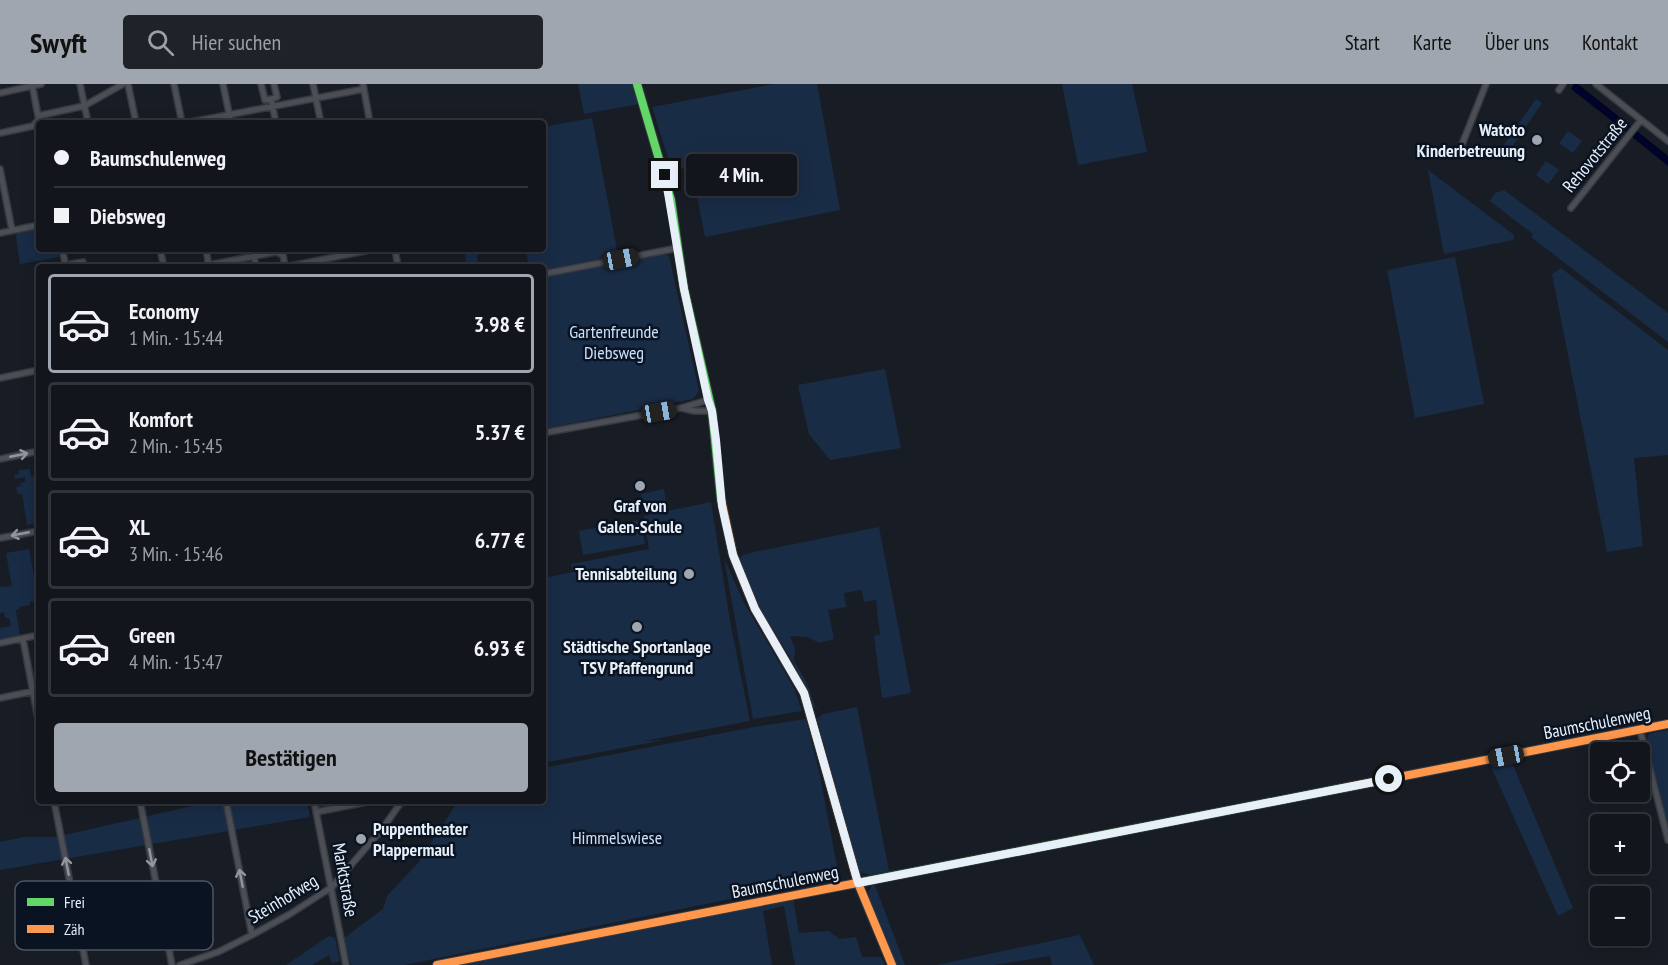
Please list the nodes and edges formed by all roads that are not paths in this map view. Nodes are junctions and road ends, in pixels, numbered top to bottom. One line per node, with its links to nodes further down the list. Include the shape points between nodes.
1 (41, 84): 14 (street)
2 (80, 84): 20 (street)
3 (123, 84): 20 (street)
4 (128, 84): 26 (street)
5 (174, 84): 27 (street)
6 (223, 84): 22 (street)
7 (261, 84): 19 (street, via 265,100)
8 (274, 84): 19 (street, via 277,97)
9 (313, 84): 18 (street)
10 (637, 84): 43 (street, via 665,175)
11 (1486, 84): 37 (street)
12 (1563, 84): 16 (street)
13 (1596, 84): 33 (street)
14 (32, 85): 17 (street); 23 (street)
15 (363, 86): 18 (street); 32 (street)
16 (1559, 90)
17 (0, 93)
18 (316, 98): 21 (street); 31 (street)
19 (271, 99): 21 (street)
20 (84, 106): 24 (street, via 42,115); 25 (street)
21 (273, 106): 22 (street); 30 (street)
22 (230, 115): 28 (street); 29 (street)
23 (39, 120)
24 (40, 120)
25 (87, 120)
26 (135, 120)
27 (181, 120)
28 (202, 120)
29 (231, 120)
30 (275, 120)
31 (320, 120)
32 (369, 120)
33 (1641, 120): 36 (street); 39 (street, Rehovotstraße)
34 (36, 124): 35 (street)
35 (0, 133)
36 (1668, 141)
37 (1459, 152)
38 (0, 168): 41 (street)
39 (1571, 208)
40 (36, 226): 41 (street)
41 (12, 230): 42 (street)
42 (0, 233)
43 (678, 248): 51 (street); 54 (street)
44 (253, 252): 47 (street)
45 (279, 252): 47 (street)
46 (360, 252): 50 (street)
47 (254, 256): 48 (street); 49 (street)
48 (218, 264)
49 (255, 264)
50 (300, 264)
51 (546, 273)
52 (36, 371): 53 (street)
53 (0, 378)
54 (705, 401): 55 (street); 56 (street)
55 (681, 408): 56 (street); 57 (street)
56 (712, 411): 79 (street, via 722,506 733,555 755,609 804,693)
57 (546, 432)
58 (36, 452): 59 (street, one-way to 58)
59 (0, 459)
60 (36, 532): 61 (street, one-way to 61)
61 (0, 538)
62 (36, 637): 63 (street)
63 (22, 639): 64 (street); 65 (street)
64 (0, 643)
65 (36, 691): 66 (street)
66 (0, 698)
67 (1668, 724): 68 (street, Baumschulenweg)
68 (1640, 730): 76 (street); 79 (street, Baumschulenweg)
69 (55, 804): 77 (street, one-way to 69)
70 (141, 804): 78 (street, one-way to 78)
71 (227, 804): 81 (street, one-way to 71)
72 (315, 804): 75 (street, Marktstraße)
73 (357, 804): 75 (street)
74 (400, 804): 80 (street, Steinhofweg)
75 (316, 812): 80 (street, Marktstraße)
76 (1668, 840)
77 (70, 881)
78 (156, 881)
79 (858, 883): 88 (street, Baumschulenweg); 89 (street)
80 (332, 887): 81 (street, Steinhofweg); 87 (street, Marktstraße)
81 (252, 935): 86 (street, Steinhofweg)
82 (83, 950): 84 (street, one-way to 82)
83 (169, 950): 85 (street, one-way to 85)
84 (86, 965)
85 (172, 965)
86 (180, 965)
87 (346, 965)
88 (437, 965)
89 (892, 965)

